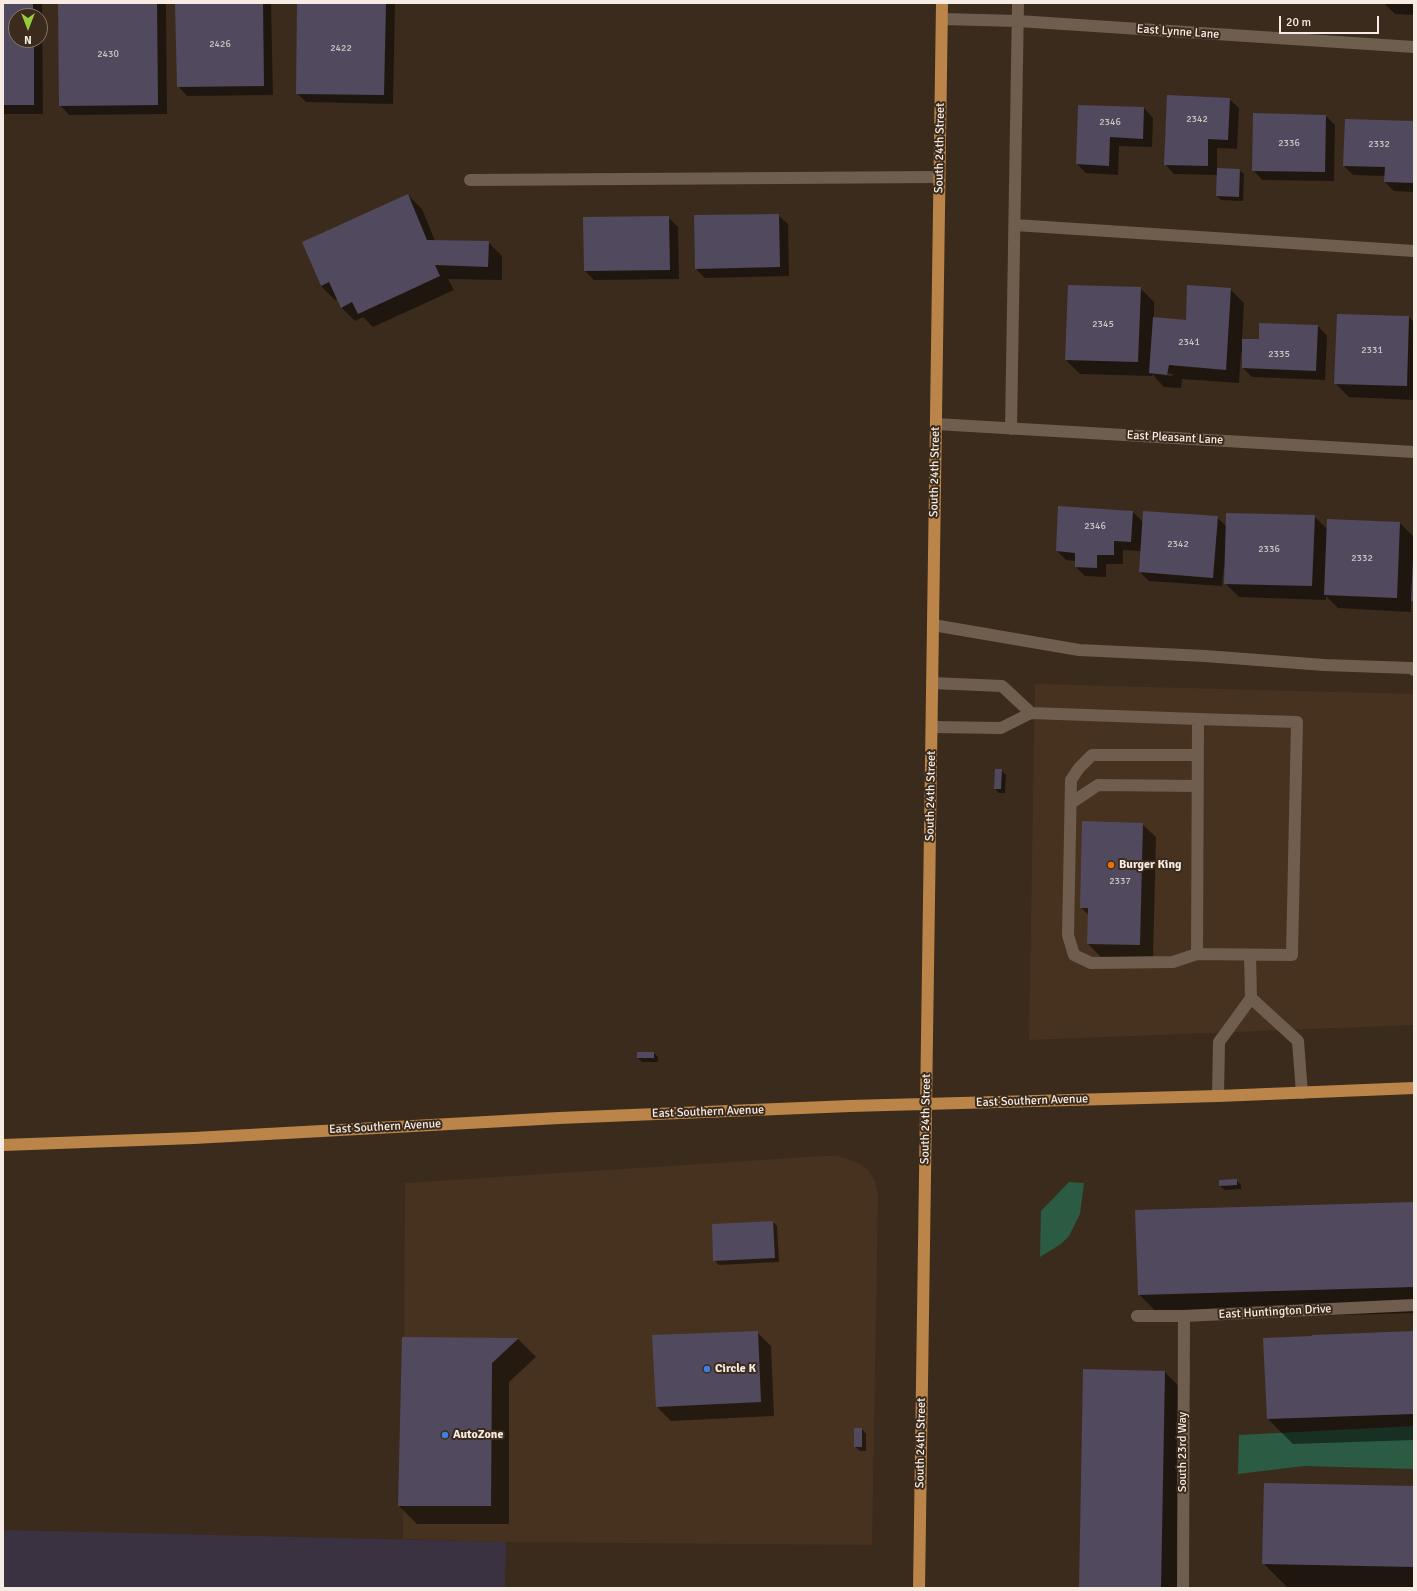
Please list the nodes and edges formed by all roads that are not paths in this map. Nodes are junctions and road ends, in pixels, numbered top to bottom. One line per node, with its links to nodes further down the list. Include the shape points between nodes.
1 (942, 3): 3 (main road, South 24th Street)
2 (1018, 3): 4 (street)
3 (942, 19): 4 (street, East Lynne Lane); 6 (main road, South 24th Street)
4 (1018, 21): 5 (street, East Lynne Lane); 8 (street)
5 (1414, 47)
6 (939, 178): 7 (street); 10 (main road, South 24th Street)
7 (470, 180)
8 (1015, 225): 9 (street); 11 (street)
9 (1414, 251)
10 (936, 424): 11 (street, East Pleasant Lane); 13 (main road, South 24th Street)
11 (1011, 429): 12 (street, East Pleasant Lane)
12 (1414, 452)
13 (933, 625): 14 (street, via 1079,650); 15 (main road, South 24th Street)
14 (1414, 670)
15 (932, 682): 16 (street, via 1002,686); 18 (main road, South 24th Street)
16 (1031, 713): 17 (street); 18 (street, via 1001,728)
17 (1198, 719): 19 (street); 23 (street, via 1298,722 1292,955)
18 (932, 727): 28 (main road, South 24th Street)
19 (1198, 755): 20 (street); 21 (street, via 1092,755 1071,780)
20 (1198, 786): 21 (street, via 1098,785); 22 (street)
21 (1071, 802): 22 (street, via 1068,935 1074,955 1090,963 1173,962)
22 (1197, 954): 23 (street)
23 (1250, 955): 24 (street)
24 (1251, 998): 26 (street, via 1298,1041); 27 (street, via 1219,1042)
25 (1414, 1088): 26 (main road, East Southern Avenue)
26 (1302, 1093): 27 (main road, East Southern Avenue)
27 (1218, 1096): 28 (main road, East Southern Avenue)
28 (926, 1104): 29 (main road, East Southern Avenue, via 559,1118 194,1138); 33 (main road, South 24th Street)
29 (3, 1145)
30 (1414, 1305): 32 (street, East Huntington Drive)
31 (1137, 1316): 32 (street, East Huntington Drive)
32 (1184, 1316): 34 (street, South 23rd Way)
33 (919, 1588)
34 (1183, 1588)

